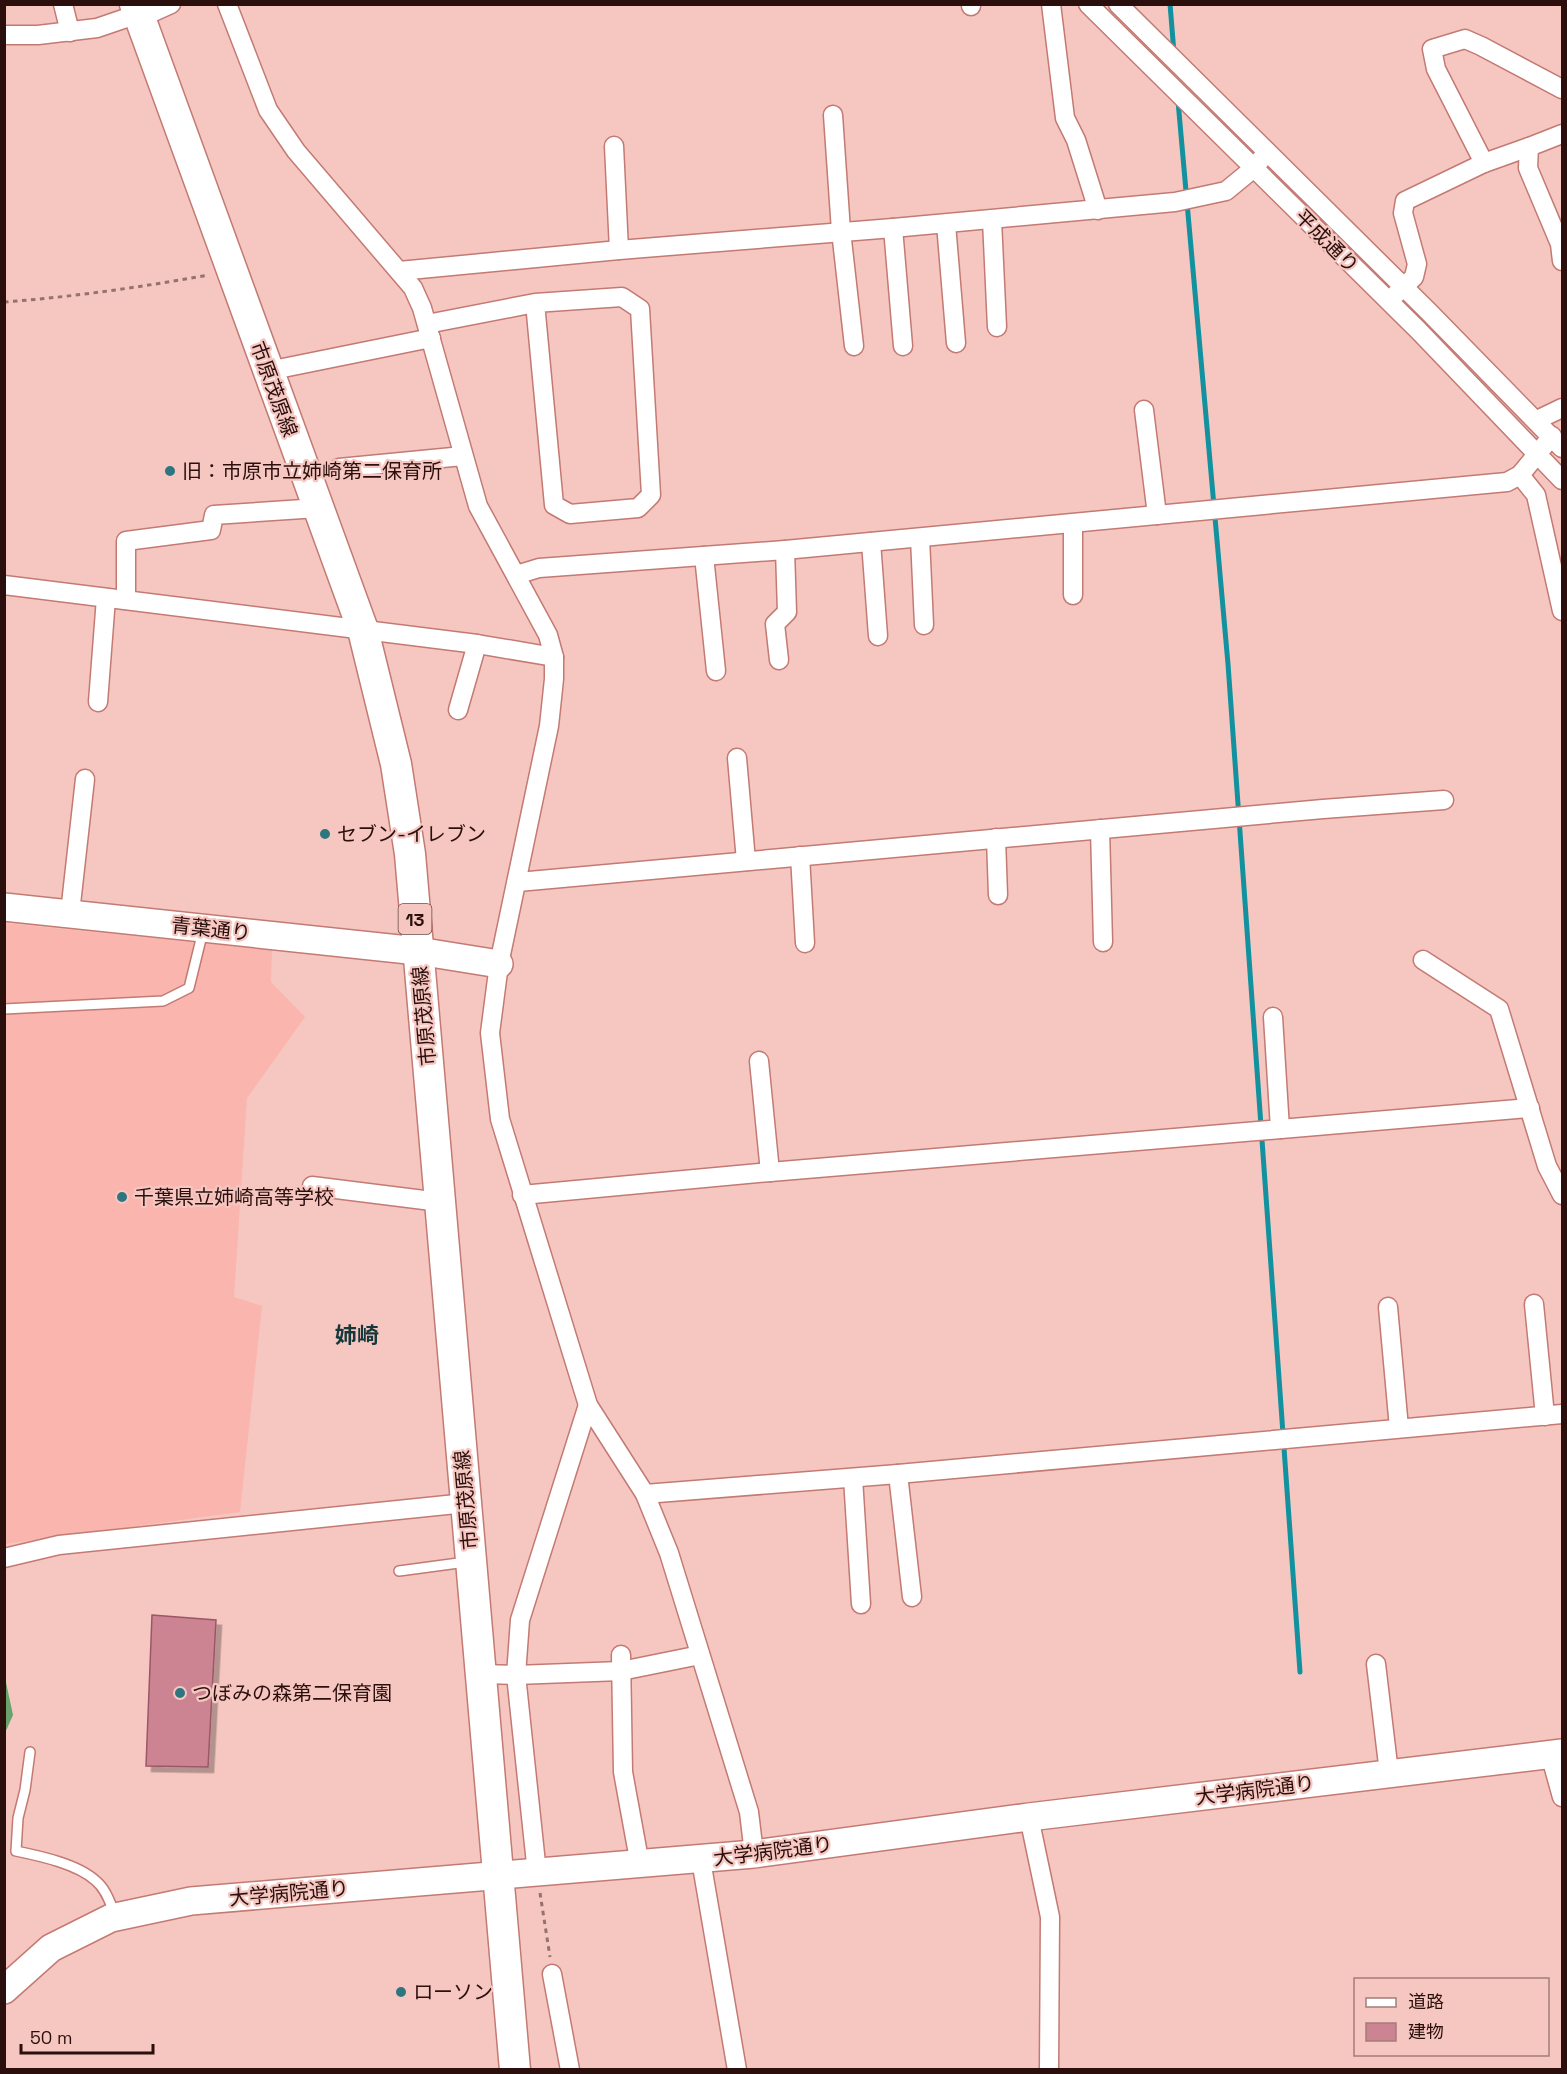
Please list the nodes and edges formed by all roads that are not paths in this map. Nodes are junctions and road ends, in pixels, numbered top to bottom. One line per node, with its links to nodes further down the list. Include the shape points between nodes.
1 (63, 4): 8 (street)
2 (171, 4): 7 (street)
3 (227, 4): 25 (street, via 268,110 296,151)
4 (1051, 4): 18 (street, via 1065,118)
5 (1088, 4): 17 (street, 平成通り)
6 (1118, 4): 15 (street, 平成通り)
7 (137, 12): 8 (street, via 97,28); 34 (main road, 市原茂原線 / 13)
8 (70, 32): 9 (street)
9 (4, 35)
10 (1563, 89): 16 (street, via 1465,39 1432,49 1436,69)
11 (833, 114): 22 (street)
12 (1563, 134): 14 (street)
13 (614, 146): 23 (street)
14 (1529, 147): 16 (street); 24 (street, via 1528,168 1560,244)
15 (1267, 152): 17 (street); 26 (street, 平成通り)
16 (1484, 163): 26 (street, via 1405,201 1403,213 1417,264 1414,277)
17 (1254, 168): 18 (street, via 1226,191 1175,202); 27 (street, 平成通り)
18 (1098, 210): 19 (street)
19 (992, 220): 20 (street); 29 (street)
20 (946, 224): 21 (street); 31 (street)
21 (893, 228): 22 (street); 33 (street)
22 (842, 231): 23 (street); 32 (street)
23 (619, 250): 25 (street)
24 (1563, 261)
25 (399, 271): 30 (street, via 413,288)
26 (1404, 287): 27 (street); 37 (street, 平成通り)
27 (1389, 301): 39 (street, 平成通り)
28 (535, 303): 28 (street, via 622,297 640,309 651,495 638,508 570,514 554,505); 30 (street)
29 (997, 327)
30 (429, 331): 34 (street); 40 (street)
31 (956, 343)
32 (854, 346)
33 (903, 346)
34 (268, 371): 44 (main road, 市原茂原線 / 13)
35 (1563, 408): 37 (street)
36 (1144, 410): 45 (street)
37 (1536, 420): 38 (street, 平成通り)
38 (1557, 442): 39 (street)
39 (1536, 453): 42 (street); 43 (street, 平成通り)
40 (463, 456): 41 (street); 51 (street, via 478,506)
41 (339, 468)
42 (1520, 475): 45 (street, via 1507,482); 56 (street, via 1536,495)
43 (1563, 480)
44 (318, 508): 55 (street, via 214,515 211,530 126,541); 58 (main road, 市原茂原線 / 13)
45 (1157, 514): 46 (street)
46 (1073, 524): 47 (street); 53 (street)
47 (920, 538): 48 (street); 57 (street)
48 (871, 542): 49 (street); 59 (street)
49 (785, 550): 50 (street); 62 (street, via 787,612 775,624)
50 (704, 556): 51 (street, via 539,568); 63 (street)
51 (516, 575): 61 (street, via 548,635)
52 (4, 585): 54 (street)
53 (1073, 595)
54 (106, 598): 55 (street); 64 (street)
55 (126, 600): 58 (street)
56 (1563, 611)
57 (924, 625)
58 (363, 630): 60 (street); 80 (main road, 市原茂原線 / 13, via 402,799)
59 (878, 636)
60 (477, 644): 61 (street); 65 (street)
61 (554, 657): 73 (street, via 549,726)
62 (779, 660)
63 (716, 671)
64 (98, 702)
65 (458, 710)
66 (737, 758): 72 (street)
67 (85, 779): 76 (street)
68 (1444, 800): 69 (street)
69 (1100, 829): 70 (street); 78 (street)
70 (996, 838): 71 (street); 74 (street)
71 (800, 856): 72 (street); 79 (street)
72 (746, 861): 73 (street)
73 (518, 882): 82 (street)
74 (998, 895)
75 (4, 907): 76 (street, 青葉通り)
76 (70, 913): 77 (street, 青葉通り)
77 (204, 929): 80 (street, 青葉通り); 83 (lane, via 189,988 163,1001)
78 (1103, 942)
79 (805, 943)
80 (418, 951): 82 (street, 青葉通り); 92 (main road, 市原茂原線 / 13)
81 (1423, 960): 86 (street, via 1499,1009)
82 (499, 964): 90 (street, via 490,1033 500,1119)
83 (4, 1009)
84 (1273, 1017): 87 (street)
85 (759, 1061): 88 (street)
86 (1530, 1108): 87 (street); 91 (street, via 1547,1166)
87 (1280, 1129): 88 (street)
88 (770, 1172): 90 (street)
89 (312, 1186): 92 (street)
90 (522, 1195): 95 (street)
91 (1563, 1195)
92 (441, 1202): 101 (main road, 市原茂原線 / 13)
93 (1534, 1304): 96 (street)
94 (1388, 1307): 97 (street)
95 (588, 1405): 100 (street); 111 (street, via 520,1620)
96 (1554, 1415): 97 (street)
97 (1399, 1428): 98 (street)
98 (898, 1474): 99 (street); 105 (street)
99 (853, 1478): 100 (street); 106 (street)
100 (645, 1494): 107 (street, via 669,1552)
101 (466, 1503): 102 (street, via 59,1545); 103 (main road, 市原茂原線 / 13)
102 (4, 1558)
103 (472, 1562): 104 (lane); 110 (main road, 市原茂原線 / 13)
104 (399, 1571)
105 (912, 1597)
106 (861, 1604)
107 (700, 1654): 108 (street); 117 (street, via 749,1812)
108 (621, 1663): 111 (street); 119 (street, via 623,1772)
109 (1376, 1664): 114 (street)
110 (481, 1674): 111 (street); 121 (main road, 市原茂原線 / 13)
111 (516, 1675): 120 (street)
112 (30, 1752): 122 (lane, via 16,1851 58,1862 97,1881)
113 (1556, 1754): 114 (street, 大学病院通り); 115 (street)
114 (1389, 1773): 116 (street, 大学病院通り)
115 (1563, 1797)
116 (1029, 1817): 117 (street, 大学病院通り); 128 (street, via 1050,1917)
117 (754, 1854): 118 (street, 大学病院通り)
118 (700, 1860): 119 (street, 大学病院通り); 127 (street)
119 (640, 1864): 120 (street, 大学病院通り)
120 (537, 1873): 121 (street, 大学病院通り)
121 (498, 1876): 122 (street, 大学病院通り, via 191,1901); 125 (main road, 市原茂原線 / 13)
122 (116, 1917): 124 (street, 大学病院通り, via 51,1948)
123 (552, 1974): 126 (street)
124 (4, 1990)
125 (515, 2070)
126 (570, 2070)
127 (737, 2070)
128 (1049, 2070)

